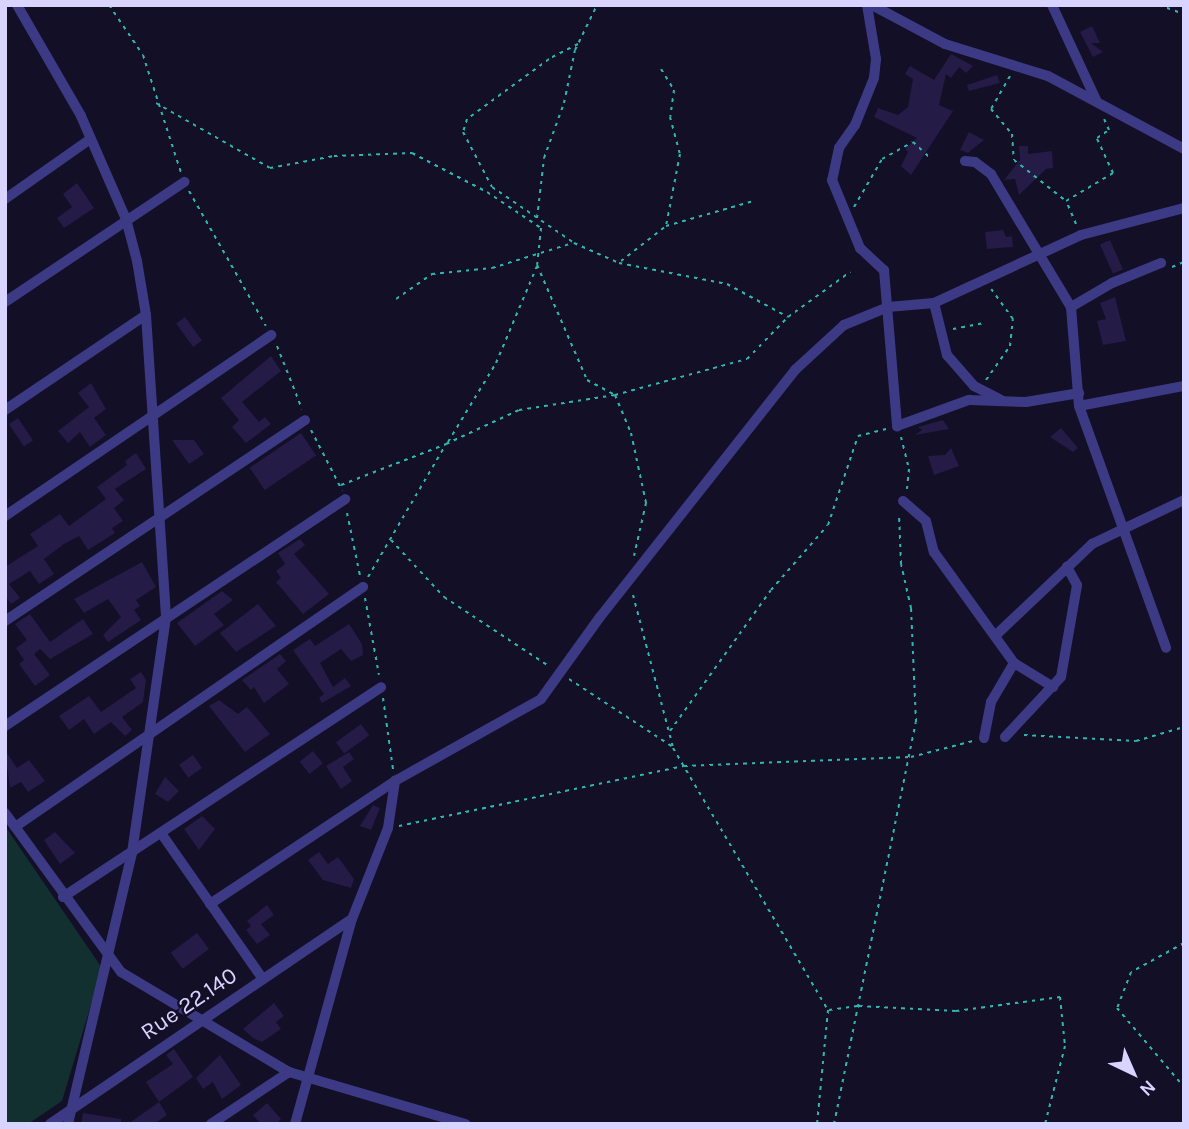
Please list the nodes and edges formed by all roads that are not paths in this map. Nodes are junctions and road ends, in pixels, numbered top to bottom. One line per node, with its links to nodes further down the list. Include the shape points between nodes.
1 (17, 5): 5 (street, via 66,84)
2 (870, 5): 4 (street, via 945,44 1016,65); 16 (street, via 874,78 855,125 839,148 832,180 860,248 884,270)
3 (1052, 5): 4 (street)
4 (1097, 102): 6 (street)
5 (89, 140): 9 (street); 11 (street)
6 (1184, 149)
7 (965, 161): 12 (street, via 975,162 991,174)
8 (184, 183): 11 (street)
9 (5, 199)
10 (1184, 208): 12 (street, via 1080,235)
11 (126, 219): 14 (street); 18 (street)
12 (1038, 255): 15 (street); 17 (street)
13 (1161, 263): 17 (street)
14 (5, 302)
15 (934, 303): 16 (street); 22 (street, via 941,343 979,389)
16 (888, 307): 22 (street, via 897,426 968,400); 46 (street, via 844,325 795,370 533,706)
17 (1070, 307): 21 (street)
18 (146, 316): 24 (street); 25 (street)
19 (271, 335): 25 (street)
20 (1184, 386): 23 (street)
21 (1079, 394): 22 (street); 23 (street)
22 (1006, 403)
23 (1079, 406): 32 (street)
24 (5, 410)
25 (154, 412): 30 (street); 31 (street)
26 (305, 421): 30 (street)
27 (345, 499): 35 (street)
28 (903, 500): 37 (street, via 926,521 934,552)
29 (1184, 500): 32 (street)
30 (162, 515): 35 (street); 36 (street)
31 (5, 516)
32 (1121, 531): 33 (street, via 1092,544); 38 (street)
33 (1067, 567): 37 (street); 41 (street, via 1077,584 1061,674)
34 (363, 587): 43 (street)
35 (166, 617): 42 (street); 43 (street)
36 (5, 621)
37 (995, 636): 39 (street)
38 (1166, 648)
39 (1014, 663): 41 (street); 45 (street, via 991,702)
40 (382, 687): 49 (street)
41 (1053, 687): 44 (street)
42 (5, 726)
43 (149, 735): 48 (street); 50 (street)
44 (1004, 737)
45 (984, 738)
46 (395, 781): 52 (street); 53 (street, via 388,828)
47 (5, 813): 48 (street)
48 (15, 827): 51 (street)
49 (161, 833): 50 (street); 52 (street)
50 (132, 853): 51 (street); 54 (street)
51 (63, 897): 54 (street)
52 (211, 904): 55 (street)
53 (352, 919): 55 (street, Rue 22.140); 58 (street)
54 (109, 961): 56 (street); 59 (street)
55 (263, 979): 56 (street, Rue 22.140)
56 (199, 1022): 57 (street); 59 (street, Rue 22.140)
57 (289, 1072): 58 (street); 62 (street)
58 (310, 1079): 63 (street); 64 (street)
59 (70, 1110): 60 (street, Rue 22.140); 61 (street)
60 (50, 1124)
61 (68, 1124)
62 (212, 1124)
63 (295, 1124)
64 (467, 1124)

